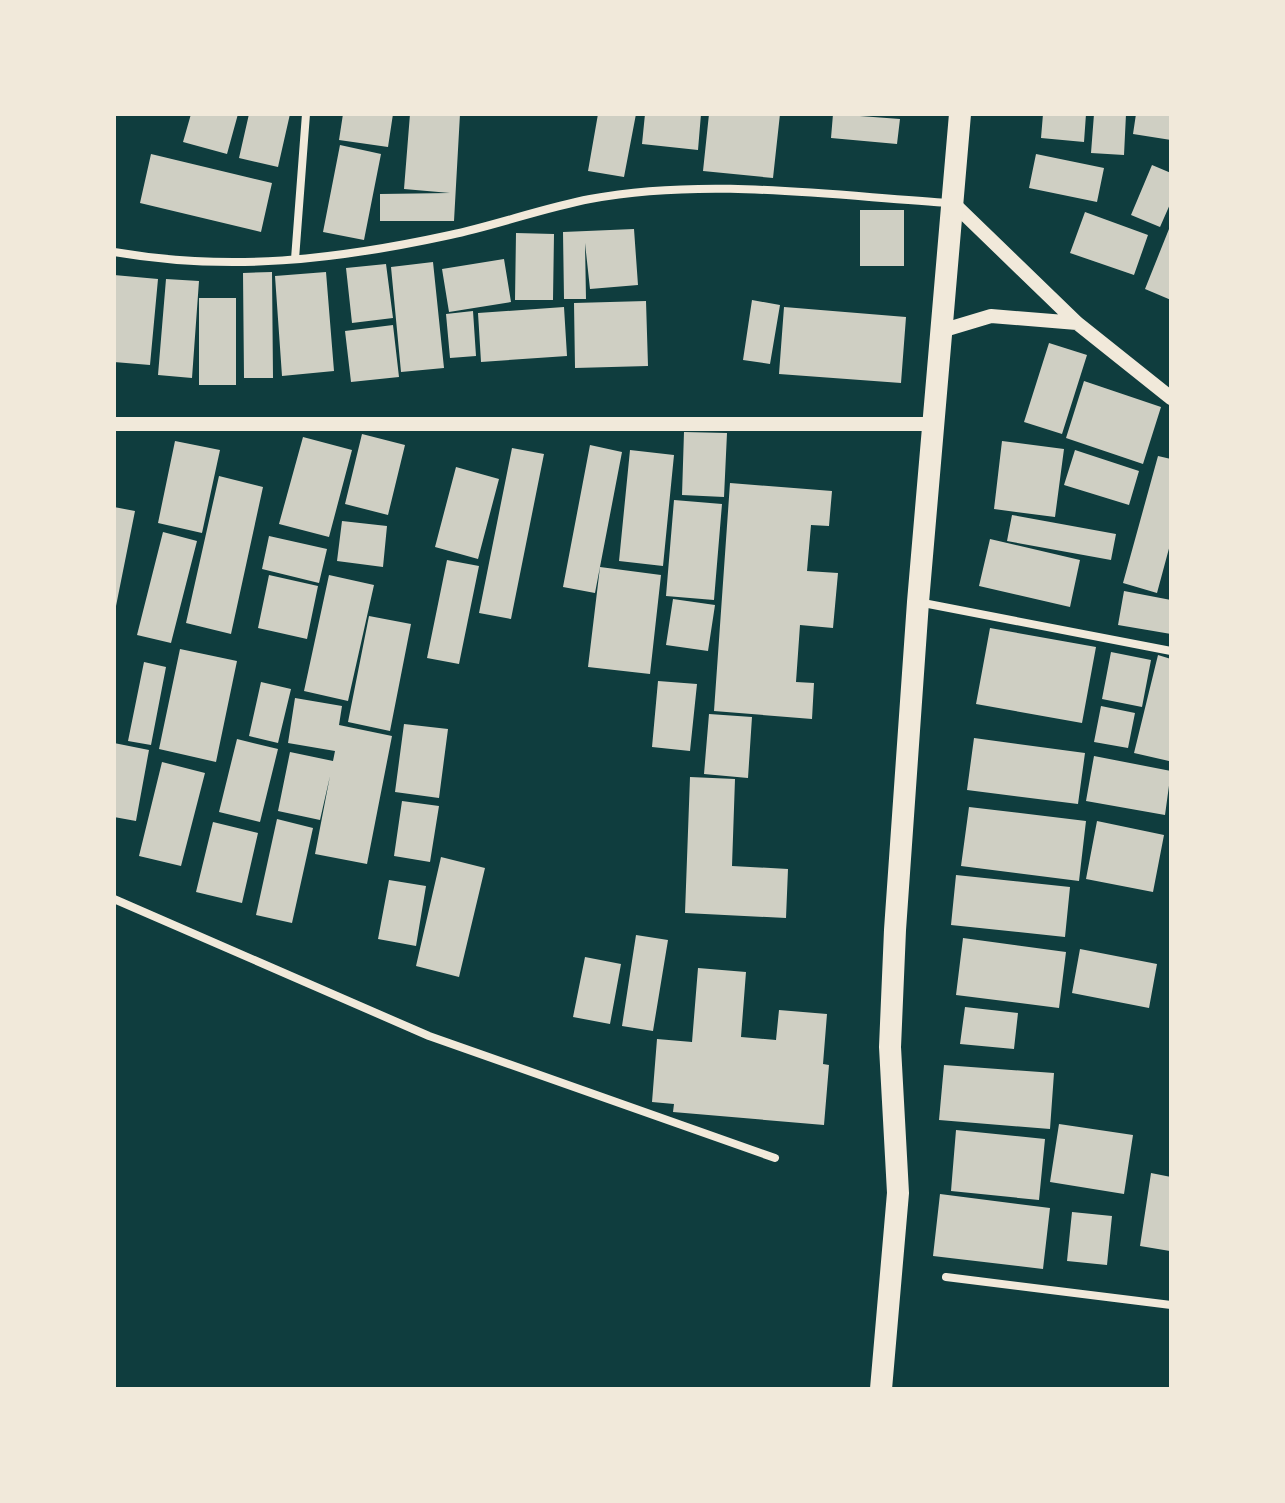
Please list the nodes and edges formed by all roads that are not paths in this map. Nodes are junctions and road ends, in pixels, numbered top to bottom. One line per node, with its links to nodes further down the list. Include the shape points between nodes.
1 (306, 114): 5 (street)
2 (960, 114): 3 (highway)
3 (953, 203): 5 (street, via 688,187 590,199 451,235); 6 (street); 7 (highway)
4 (114, 252): 5 (street, via 181,263)
5 (295, 259)
6 (1077, 323): 7 (street, via 991,316); 8 (street)
7 (941, 331): 10 (highway)
8 (1171, 398)
9 (114, 424): 10 (street)
10 (934, 424): 11 (highway)
11 (918, 602): 12 (street); 17 (highway, via 890,1047 898,1193)
12 (1171, 651)
13 (114, 899): 14 (street, via 429,1036)
14 (775, 1158)
15 (946, 1277): 16 (street)
16 (1171, 1305)
17 (881, 1389)

